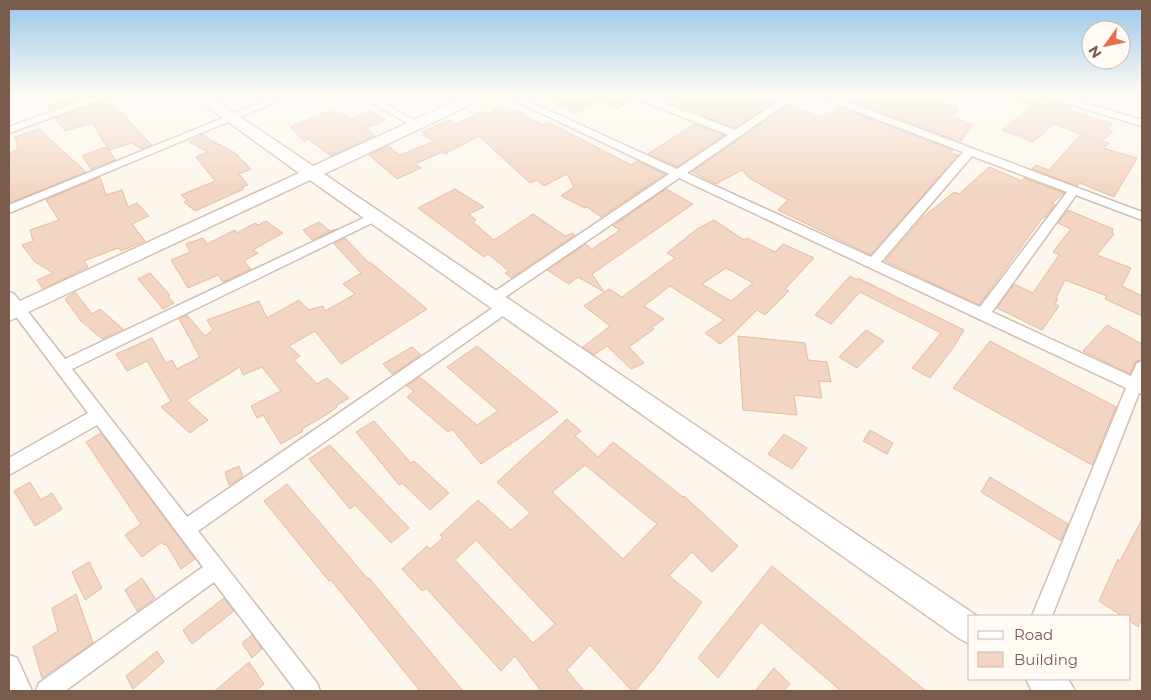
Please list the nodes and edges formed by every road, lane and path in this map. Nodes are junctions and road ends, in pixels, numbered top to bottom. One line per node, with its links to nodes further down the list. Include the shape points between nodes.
1 (211, 127): 13 (street)
2 (244, 127): 11 (street)
3 (411, 127): 11 (street)
4 (577, 127): 10 (street)
5 (716, 127): 8 (street)
6 (746, 127): 8 (street)
7 (906, 127): 9 (street)
8 (735, 134): 10 (street)
9 (970, 151): 12 (street); 16 (street)
10 (678, 173): 16 (street); 17 (street)
11 (312, 174): 15 (street); 18 (street)
12 (1074, 190): 14 (street); 19 (street)
13 (9, 209)
14 (1142, 216)
15 (374, 217): 17 (street); 20 (street)
16 (874, 264): 19 (street)
17 (499, 303): 25 (street); 28 (street)
18 (12, 307): 20 (street)
19 (983, 314): 22 (street)
20 (62, 367): 23 (street)
21 (1142, 367): 22 (street)
22 (1139, 386): 27 (street)
23 (99, 415): 24 (street); 25 (street)
24 (9, 467)
25 (185, 529): 26 (street)
26 (216, 569): 31 (street); 32 (street)
27 (1042, 615)
28 (968, 628)
29 (9, 666): 30 (street)
30 (21, 691)
31 (47, 691)
32 (309, 691)

